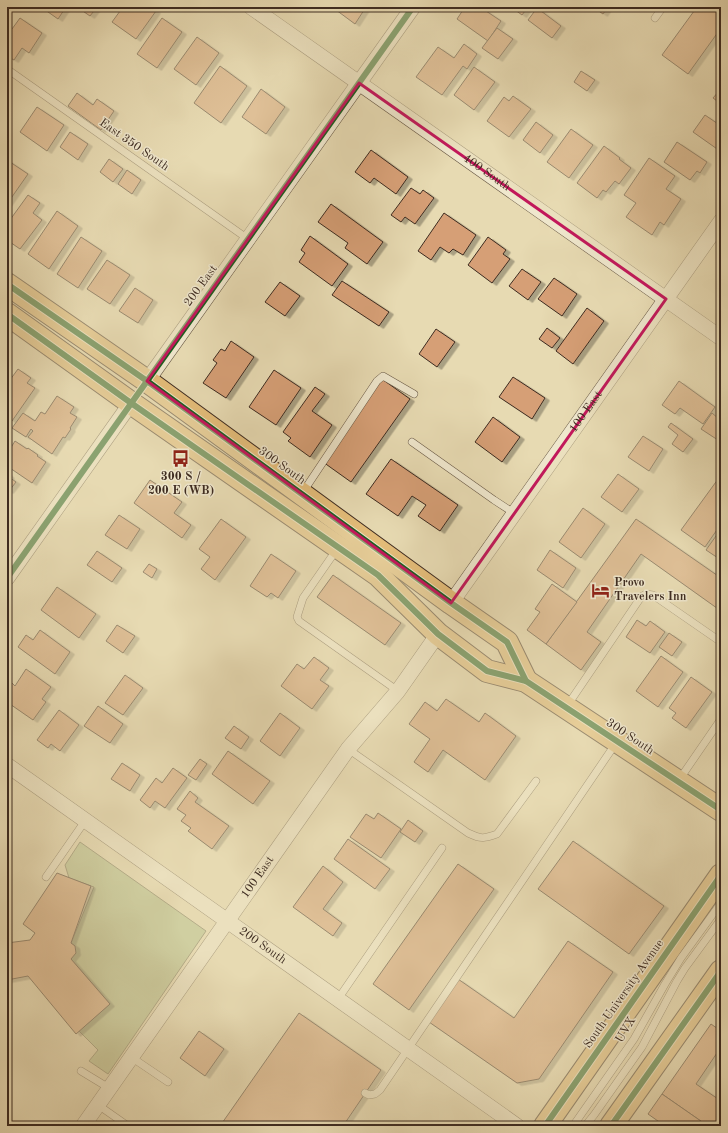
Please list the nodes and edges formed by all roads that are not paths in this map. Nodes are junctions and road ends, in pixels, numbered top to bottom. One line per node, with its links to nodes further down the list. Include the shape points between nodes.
1 (251, 7): 6 (street, 400 South)
2 (413, 7): 6 (street, 200 East)
3 (663, 7): 4 (lane)
4 (655, 18)
5 (7, 69): 8 (lane, East 350 South)
6 (359, 83): 8 (street, 200 East); 10 (street, 400 South)
7 (721, 221): 10 (street, 100 East)
8 (248, 239): 13 (street, 200 East)
9 (7, 284): 13 (main road, 300 South)
10 (666, 299): 12 (street, 400 South); 18 (street, 100 East)
11 (7, 314): 15 (main road, 300 South)
12 (721, 338)
13 (147, 381): 17 (main road, 300 South)
14 (414, 394): 17 (lane, via 383,376 377,380)
15 (131, 403): 19 (main road, 300 South); 20 (street)
16 (412, 442): 18 (lane)
17 (301, 494): 21 (main road, 300 South)
18 (514, 513): 21 (street, 100 East)
19 (338, 547): 22 (main road, 300 South, via 378,575); 25 (lane, via 303,598 297,617 299,621)
20 (7, 578)
21 (451, 603): 24 (main road, 300 South, via 507,642)
22 (438, 634): 24 (main road, 300 South, via 487,671); 25 (street, 100 East)
23 (721, 642): 26 (lane, via 653,595 646,594 641,597)
24 (526, 681): 26 (main road, 300 South)
25 (398, 691): 29 (street, 100 East)
26 (566, 708): 28 (main road, 300 South)
27 (721, 719): 32 (lane)
28 (617, 742): 32 (main road, 300 South); 43 (lane)
29 (348, 749): 31 (lane, via 468,833 480,838 497,834); 40 (street, 100 East)
30 (7, 765): 34 (street, 200 South)
31 (536, 782)
32 (678, 782): 33 (main road, 300 South)
33 (721, 810)
34 (85, 821): 37 (lane); 40 (street, 200 South)
35 (442, 848): 42 (lane)
36 (721, 875): 53 (main road, South University Avenue)
37 (46, 877)
38 (721, 903): 54 (lane, UVX, via 681,958 634,1039)
39 (721, 918): 55 (lane, UVX, via 681,975 642,1047)
40 (227, 921): 42 (street, 200 South); 44 (street, 100 East)
41 (721, 971): 56 (main road)
42 (338, 999): 43 (street, 200 South)
43 (407, 1049): 48 (lane, via 380,1090 369,1096); 52 (street, 200 South)
44 (131, 1057): 46 (lane); 47 (street, 100 East)
45 (81, 1071): 47 (lane)
46 (168, 1082)
47 (109, 1088): 49 (street, 100 East)
48 (365, 1093)
49 (98, 1105): 50 (street, 100 East); 51 (lane)
50 (83, 1126)
51 (128, 1126)
52 (517, 1126)
53 (545, 1126)
54 (573, 1126)
55 (586, 1126)
56 (612, 1126)

